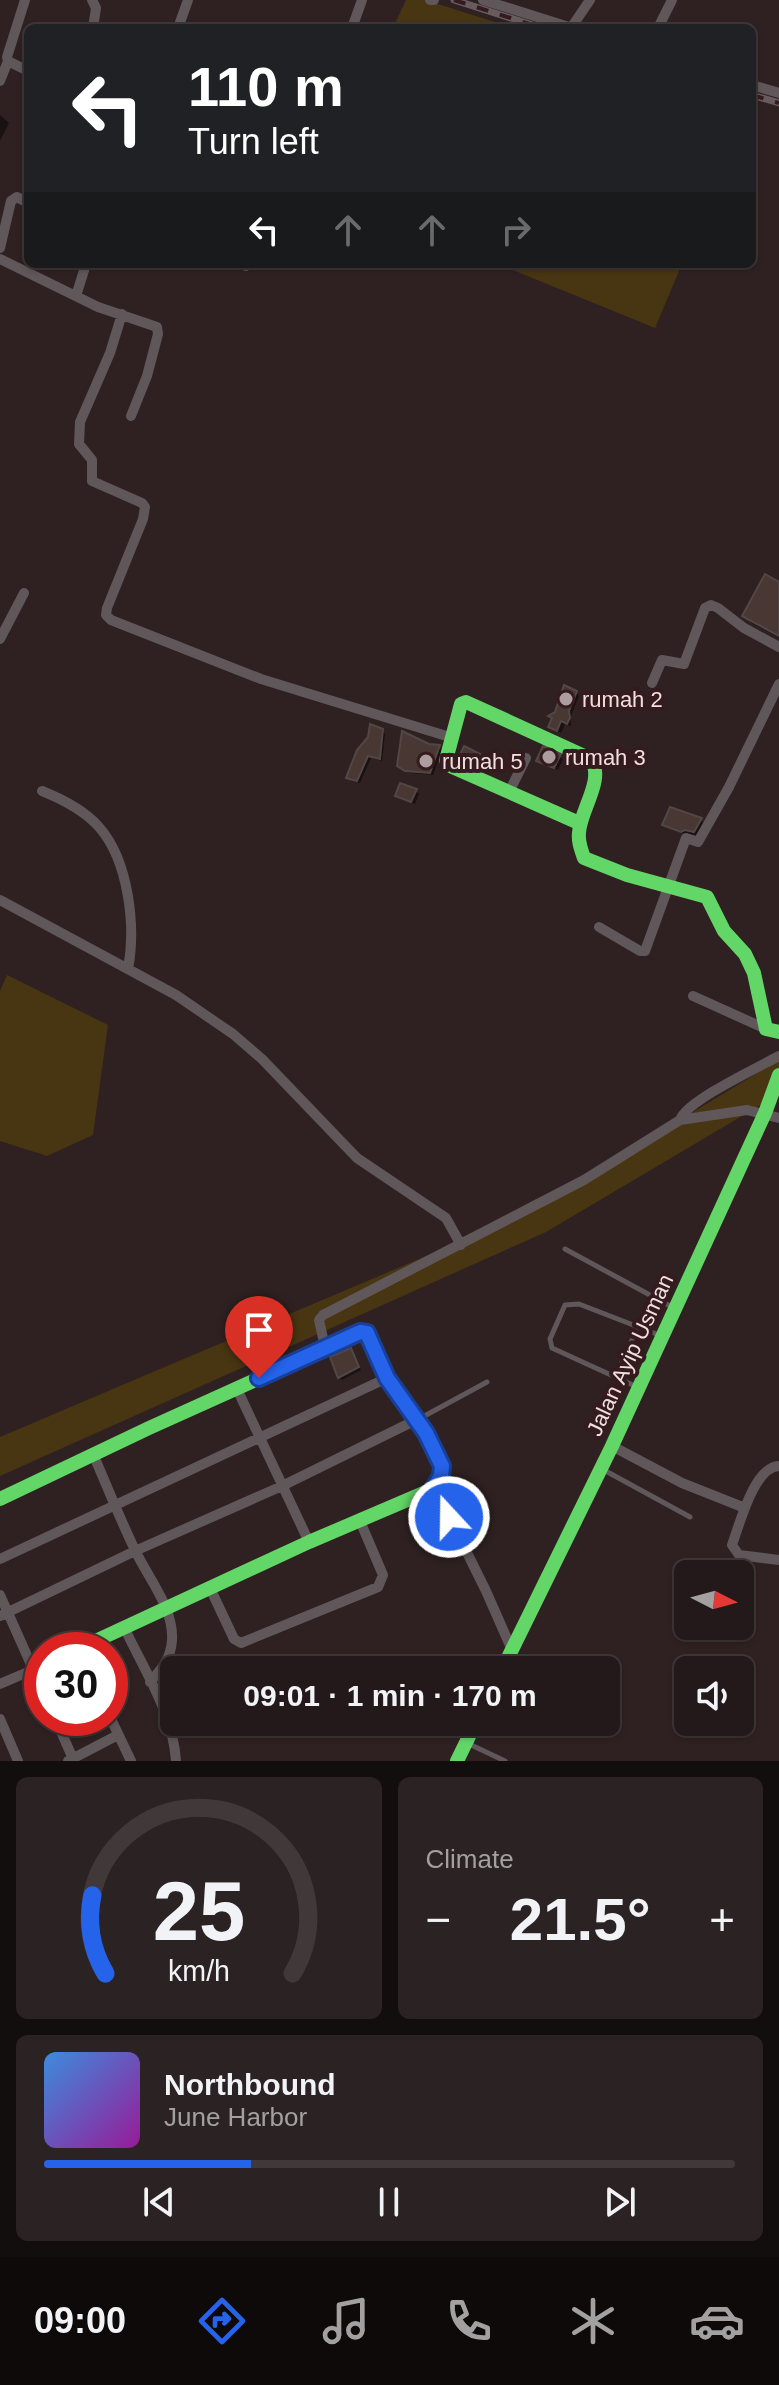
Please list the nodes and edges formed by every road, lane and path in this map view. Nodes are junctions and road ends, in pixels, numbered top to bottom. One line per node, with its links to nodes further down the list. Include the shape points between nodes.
1 (25, 0): 15 (street)
2 (92, 0): 9 (street)
3 (188, 0): 10 (street)
4 (362, 0): 11 (street)
5 (483, 0): 8 (street)
6 (590, 0): 13 (street)
7 (672, 0): 14 (street)
8 (515, 4): 12 (street)
9 (94, 24)
10 (179, 24)
11 (353, 24)
12 (562, 24)
13 (574, 24)
14 (660, 24)
15 (8, 61): 16 (street); 17 (street)
16 (24, 69)
17 (0, 81)
18 (756, 86): 19 (street)
19 (779, 93)
20 (24, 201): 21 (street, via 11,201)
21 (0, 248)
22 (0, 259): 24 (street)
23 (85, 268): 24 (street)
24 (76, 296): 25 (street)
25 (122, 314): 26 (street, via 157,327 158,334); 32 (street, via 78,434 92,460 92,481 145,507 106,615 261,679)
26 (131, 416)
27 (24, 593): 28 (street)
28 (0, 639)
29 (779, 647): 30 (street, via 711,605 705,608 684,664 662,660)
30 (652, 683)
31 (779, 684): 37 (street, via 698,842 686,838)
32 (453, 738): 35 (street, via 448,765); 36 (street, via 461,704 466,702 591,758 595,771)
33 (526, 758): 35 (street)
34 (42, 791): 40 (street, via 64,800 99,827 118,856 130,916)
35 (509, 792): 36 (street)
36 (579, 823): 37 (street, via 584,858)
37 (668, 886): 39 (street, via 645,951); 42 (street, via 707,897 714,905 724,931 754,973)
38 (0, 900): 40 (street)
39 (599, 927)
40 (128, 969): 47 (street, via 248,1045 357,1158 446,1218)
41 (693, 996): 42 (street)
42 (772, 1031)
43 (779, 1056): 46 (street, via 704,1097)
44 (779, 1075): 45 (street, Jalan Ayip Usman)
45 (772, 1116): 46 (street, via 747,1110); 49 (street, Jalan Ayip Usman)
46 (680, 1120): 47 (street, via 584,1180)
47 (461, 1245): 52 (street, via 323,1315 319,1326)
48 (565, 1249): 49 (lane)
49 (676, 1309): 51 (street, Jalan Ayip Usman)
50 (638, 1327): 51 (lane); 53 (lane); 53 (lane, via 579,1304 565,1305 550,1339 552,1348)
51 (663, 1337): 56 (street, Jalan Ayip Usman)
52 (325, 1347): 54 (street, via 364,1331); 57 (street)
53 (615, 1377): 56 (lane)
54 (387, 1378): 58 (street); 59 (street)
55 (487, 1382): 58 (lane)
56 (639, 1388): 60 (street, Jalan Ayip Usman)
57 (237, 1389): 59 (street); 61 (street)
58 (416, 1420): 64 (street); 65 (street, via 442,1466)
59 (258, 1438): 64 (street); 67 (street)
60 (612, 1446): 63 (street, Jalan Ayip Usman); 68 (street)
61 (93, 1454): 66 (street); 67 (street)
62 (779, 1466): 68 (street, via 768,1468 757,1481)
63 (601, 1469): 69 (lane); 82 (street, Jalan Ayip Usman)
64 (282, 1486): 71 (street); 72 (street)
65 (433, 1489): 70 (street); 82 (street)
66 (0, 1499)
67 (116, 1506): 72 (street); 73 (street)
68 (745, 1508): 74 (street, via 734,1551)
69 (690, 1517)
70 (360, 1521): 71 (street); 75 (street, via 383,1575 378,1587 241,1643 234,1639)
71 (309, 1542): 75 (street)
72 (135, 1551): 77 (street); 78 (street)
73 (0, 1559)
74 (779, 1560)
75 (210, 1588): 77 (street)
76 (0, 1595): 78 (street)
77 (166, 1608): 79 (street); 85 (street, via 171,1651)
78 (4, 1614): 81 (street)
79 (124, 1627): 80 (street); 85 (street)
80 (114, 1632)
81 (24, 1646)
82 (512, 1650): 83 (street, Jalan Ayip Usman)
83 (509, 1656)
84 (24, 1674): 86 (street)
85 (150, 1682): 96 (street, via 174,1738)
86 (0, 1684)
87 (0, 1719): 94 (street)
88 (62, 1736): 93 (street)
89 (116, 1736): 93 (street)
90 (118, 1736): 95 (street)
91 (469, 1736): 92 (street)
92 (466, 1742): 97 (street); 98 (lane)
93 (72, 1760)
94 (18, 1761)
95 (131, 1761)
96 (176, 1761)
97 (457, 1761)
98 (505, 1761)

